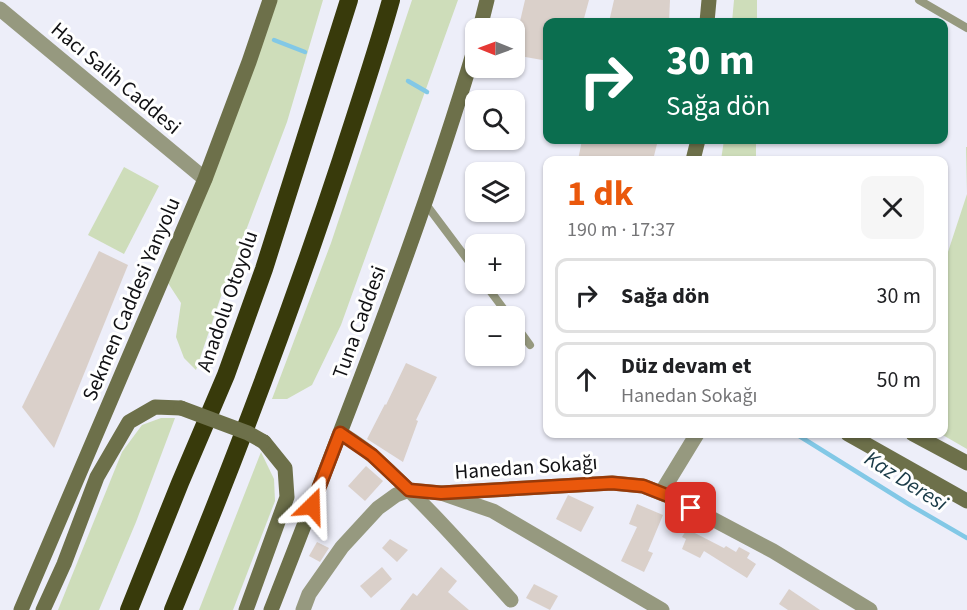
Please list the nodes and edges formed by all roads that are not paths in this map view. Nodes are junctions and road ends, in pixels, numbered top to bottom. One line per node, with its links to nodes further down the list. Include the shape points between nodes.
1 (270, 0): 12 (main road, Sekmen Caddesi Yanyolu)
2 (349, 0): 29 (highway, Anadolu Otoyolu, via 264,269 226,375)
3 (391, 0): 30 (highway, via 312,247)
4 (487, 0): 8 (main road)
5 (709, 0): 9 (main road)
6 (919, 0): 10 (lane)
7 (0, 9): 12 (street, Hacı Salih Caddesi)
8 (482, 18)
9 (707, 18)
10 (967, 28)
11 (466, 78): 13 (main road, Tuna Caddesi)
12 (206, 179): 27 (main road, Sekmen Caddesi Yanyolu)
13 (424, 203): 14 (lane); 17 (main road, Tuna Caddesi)
14 (465, 257)
15 (525, 338): 16 (lane)
16 (530, 345)
17 (340, 433): 22 (street, via 372,455); 32 (main road, Tuna Caddesi)
18 (695, 438): 24 (street)
19 (855, 438): 25 (main road)
20 (920, 438): 21 (main road)
21 (967, 464)
22 (409, 490): 23 (street); 26 (street); 33 (street, via 378,508 342,547 309,594)
23 (441, 493): 24 (street, Hanedan Sokağı, via 612,483 643,486); 34 (street, via 493,511)
24 (661, 493): 35 (street, Hanedan Sokağı, via 773,551)
25 (967, 501)
26 (511, 600)
27 (21, 610)
28 (43, 610): 31 (main road, bridge, via 98,477 129,422 155,407 181,408 249,433 264,442 285,468 287,497)
29 (129, 610)
30 (173, 610)
31 (246, 610)
32 (270, 610)
33 (303, 610)
34 (662, 610)
35 (870, 610)

